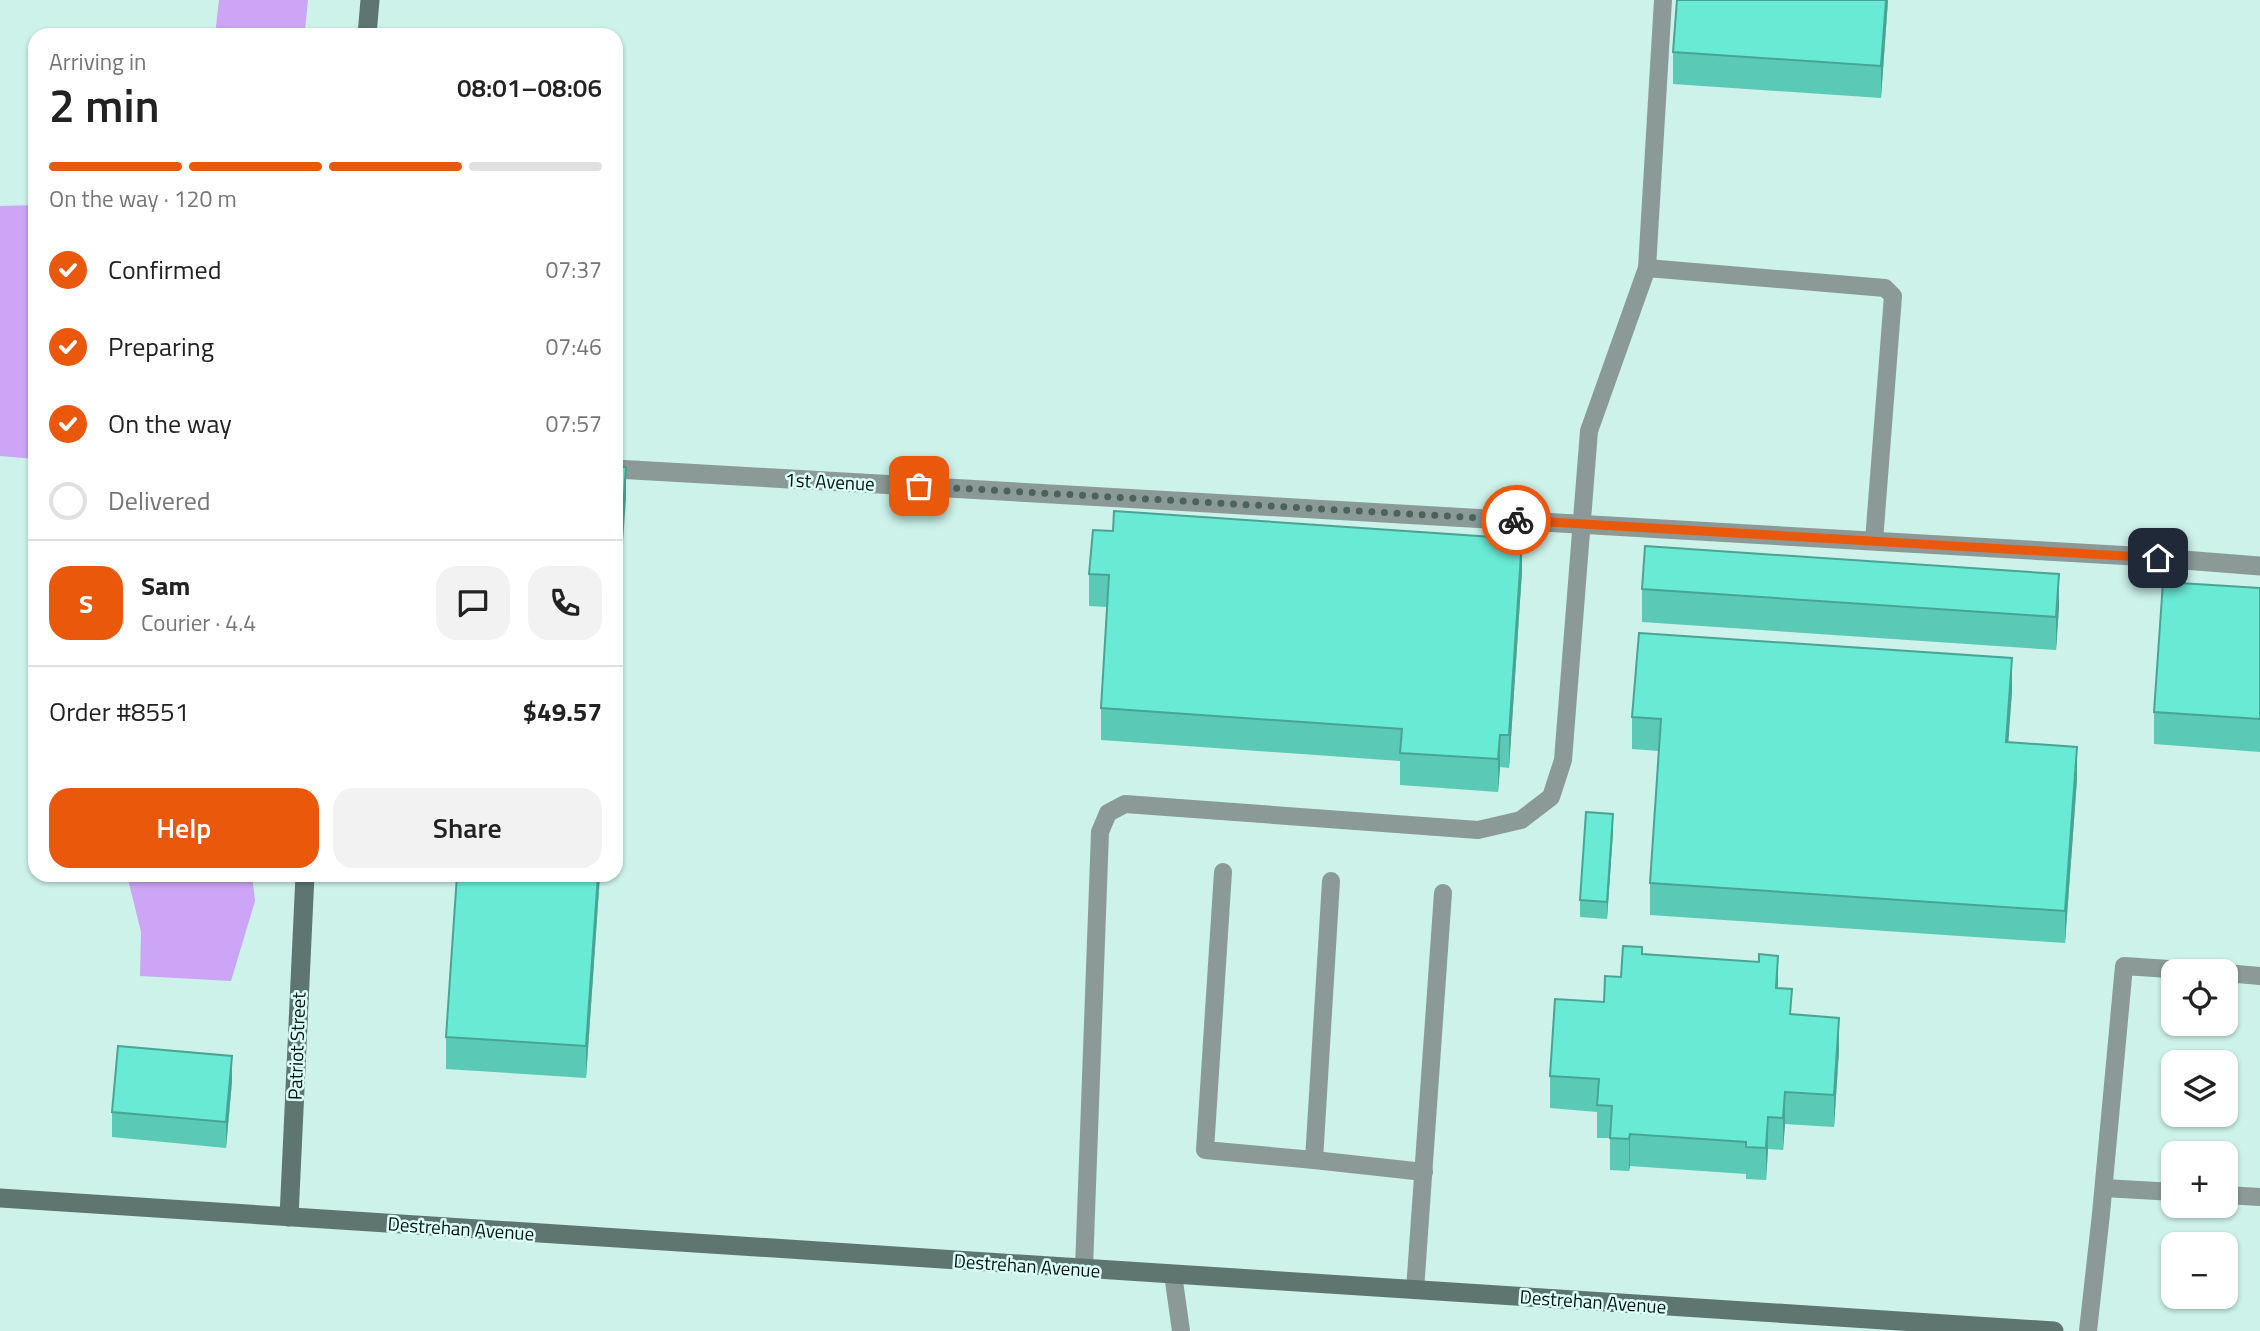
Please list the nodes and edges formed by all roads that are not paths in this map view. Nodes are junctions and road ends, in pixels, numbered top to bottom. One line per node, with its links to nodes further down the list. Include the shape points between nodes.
1 (370, 0): 3 (main road)
2 (1663, 0): 4 (lane)
3 (368, 28)
4 (1647, 268): 6 (lane, via 1589,431); 7 (lane, via 1885,288 1893,296)
5 (623, 469): 6 (street, 1st Avenue)
6 (1581, 524): 7 (street, 1st Avenue); 24 (lane, via 1563,760 1551,797 1521,820 1478,831 1125,804 1108,813 1100,832)
7 (1874, 541): 8 (street, 1st Avenue)
8 (2260, 566)
9 (1223, 872): 16 (lane, via 1205,1150)
10 (1331, 881): 16 (lane)
11 (304, 882): 23 (main road, Patriot Street)
12 (1443, 892): 17 (lane)
13 (2161, 968): 18 (lane, via 2124,966)
14 (2238, 974): 15 (lane)
15 (2260, 976)
16 (1314, 1160): 17 (lane)
17 (1423, 1172): 26 (lane)
18 (2104, 1188): 19 (lane); 29 (lane)
19 (2161, 1191)
20 (2238, 1196): 21 (lane)
21 (2260, 1197)
22 (0, 1198): 23 (main road, Destrehan Avenue)
23 (289, 1217): 24 (main road, Destrehan Avenue)
24 (1083, 1268): 25 (main road, Destrehan Avenue)
25 (1174, 1274): 26 (main road, Destrehan Avenue); 27 (lane)
26 (1415, 1290): 28 (main road, Destrehan Avenue)
27 (1181, 1331)
28 (2054, 1331)
29 (2088, 1331)

